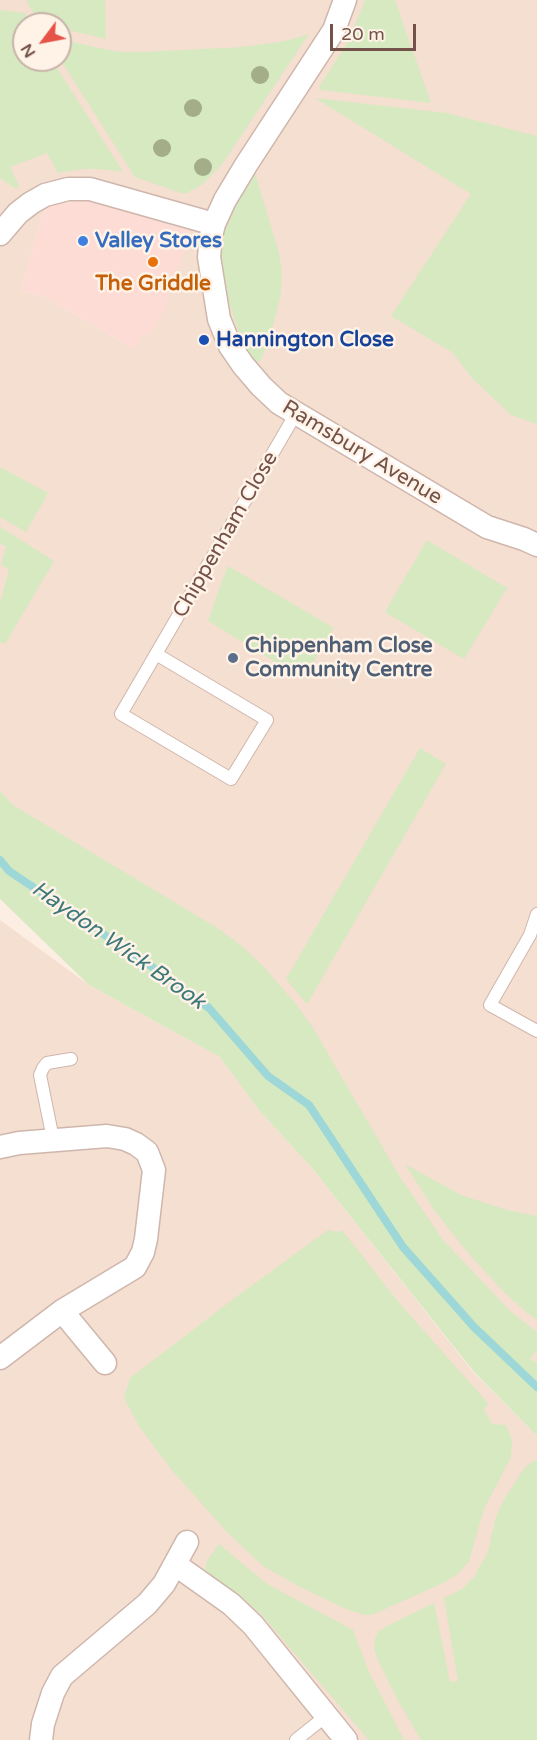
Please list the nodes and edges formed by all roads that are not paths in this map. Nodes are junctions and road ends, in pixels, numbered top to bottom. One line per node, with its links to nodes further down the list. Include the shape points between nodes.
1 (345, 0): 2 (street, Ramsbury Avenue, via 334,30 246,165)
2 (214, 224): 3 (street, via 90,189 68,189 31,203); 4 (street, Ramsbury Avenue, via 209,257 211,280 219,319 230,346 261,386)
3 (0, 234)
4 (295, 415): 5 (street, Ramsbury Avenue, via 487,527); 6 (lane, Chippenham Close)
5 (537, 546)
6 (156, 654): 6 (lane, Chippenham Close, via 121,714 231,779 267,720)
7 (537, 914): 8 (lane)
8 (533, 937): 9 (lane, via 490,1005)
9 (537, 1031)
10 (71, 1059): 11 (lane, via 47,1063 40,1075)
11 (53, 1139): 12 (street); 13 (street, via 125,1139 147,1152 154,1170 143,1252 135,1268)
12 (0, 1147)
13 (62, 1311): 14 (street); 15 (street)
14 (0, 1358)
15 (105, 1363)
16 (187, 1542): 17 (street)
17 (176, 1565): 18 (street, via 231,1604 253,1625); 19 (street, via 147,1604 62,1676 53,1693)
18 (326, 1716): 20 (lane); 21 (street)
19 (41, 1740)
20 (296, 1740)
21 (346, 1740)

